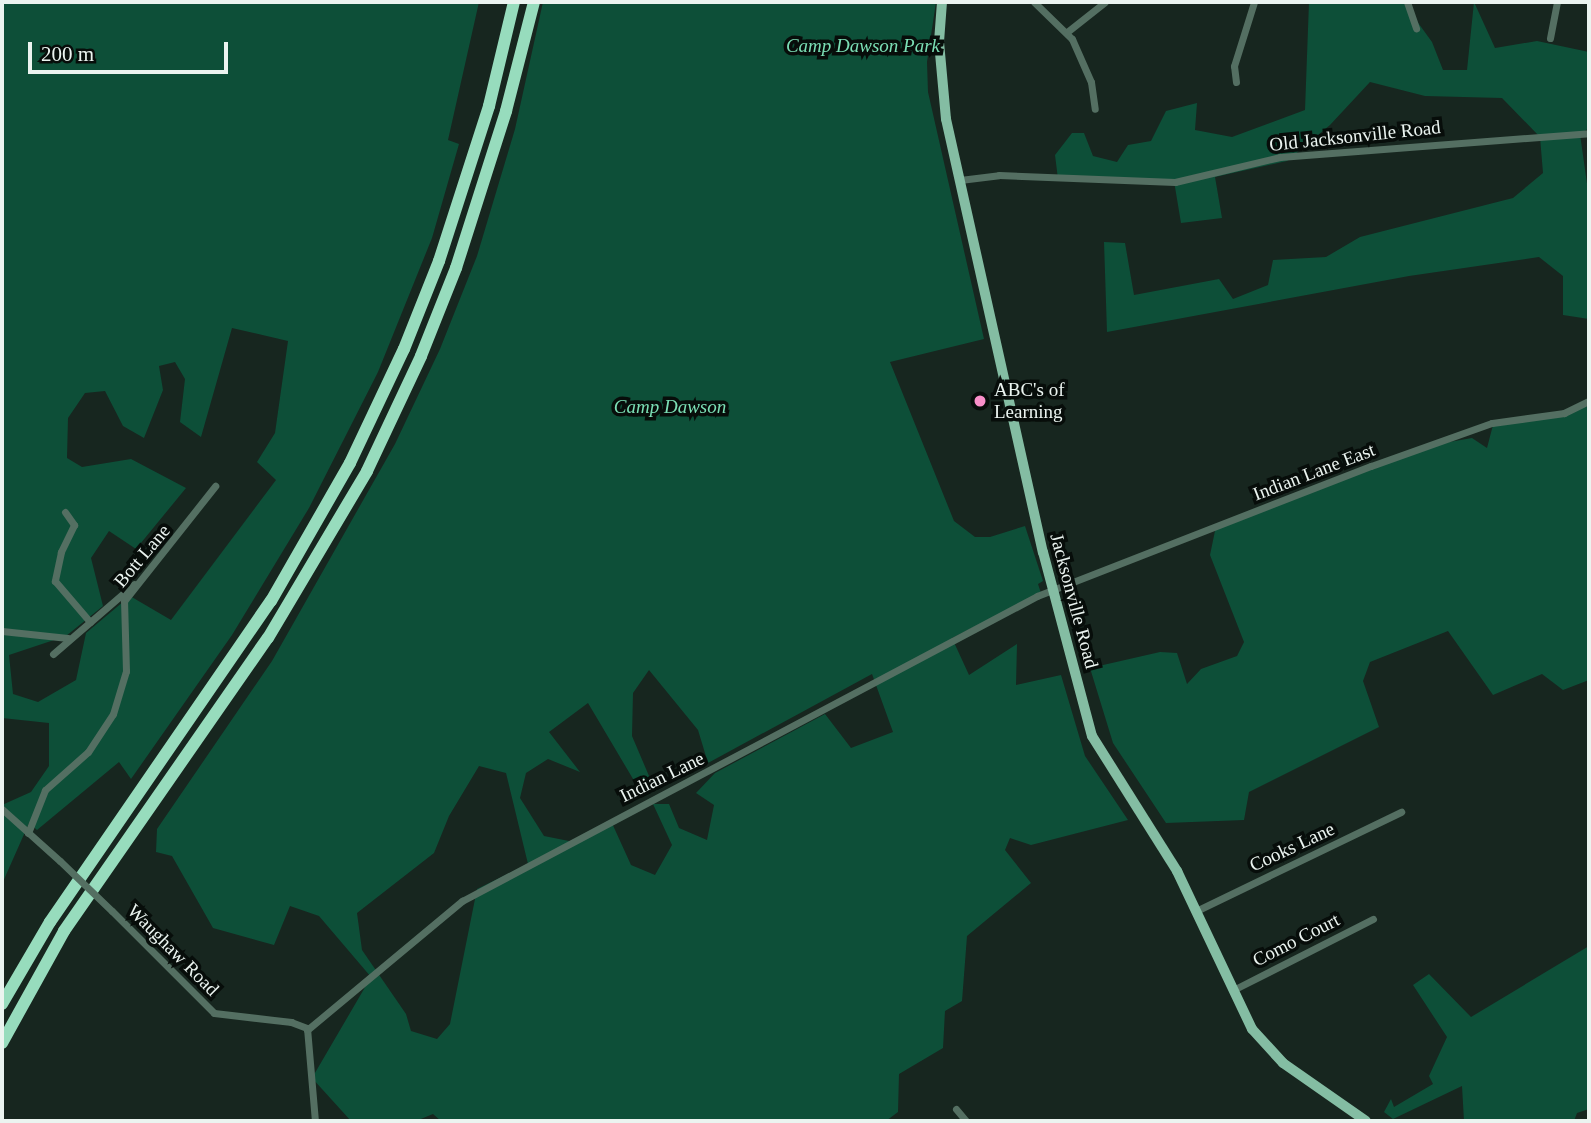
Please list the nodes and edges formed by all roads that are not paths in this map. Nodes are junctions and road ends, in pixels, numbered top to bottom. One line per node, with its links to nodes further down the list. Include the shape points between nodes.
1 (514, 2): 31 (highway, via 489,106 442,251 400,358 350,463 271,601 50,922)
2 (534, 2): 33 (highway, via 467,237 421,356 376,452 304,583 64,931)
3 (942, 2): 15 (main road, Jacksonville Road, via 939,65)
4 (1034, 2): 10 (street)
5 (1105, 2): 10 (street)
6 (1254, 2): 12 (street, via 1234,66)
7 (1407, 2): 9 (street)
8 (1557, 2): 11 (street)
9 (1416, 28)
10 (1067, 32): 13 (street, via 1087,71)
11 (1550, 38)
12 (1236, 82)
13 (1096, 109)
14 (1589, 133): 15 (street, Old Jacksonville Road, via 1280,157 1175,181 1013,176)
15 (960, 180): 20 (main road, Jacksonville Road)
16 (1589, 401): 20 (street, Indian Lane East, via 1564,413 1492,423)
17 (215, 486): 19 (street, Bott Lane)
18 (65, 512): 21 (street, via 74,525 61,552 55,581)
19 (143, 578): 21 (street); 27 (street, Bott Lane, via 124,601 125,680 113,714 88,752 45,790)
20 (1055, 588): 28 (main road, Jacksonville Road, via 1092,736 1166,853); 32 (street, Indian Lane, via 470,896)
21 (90, 622): 23 (street)
22 (2, 631): 23 (street)
23 (68, 638): 24 (street)
24 (53, 654)
25 (2, 809): 27 (street, Waughaw Road)
26 (1401, 812): 28 (street, Cooks Lane)
27 (28, 833): 32 (street, Waughaw Road, bridge, via 214,1013 290,1022)
28 (1196, 911): 30 (main road, Jacksonville Road)
29 (1373, 919): 30 (street, Como Court)
30 (1233, 990): 37 (main road, Jacksonville Road, via 1252,1029 1275,1056)
31 (2, 1004)
32 (307, 1030): 35 (street)
33 (2, 1043)
34 (956, 1109): 36 (street)
35 (315, 1121)
36 (966, 1121)
37 (1366, 1121)

